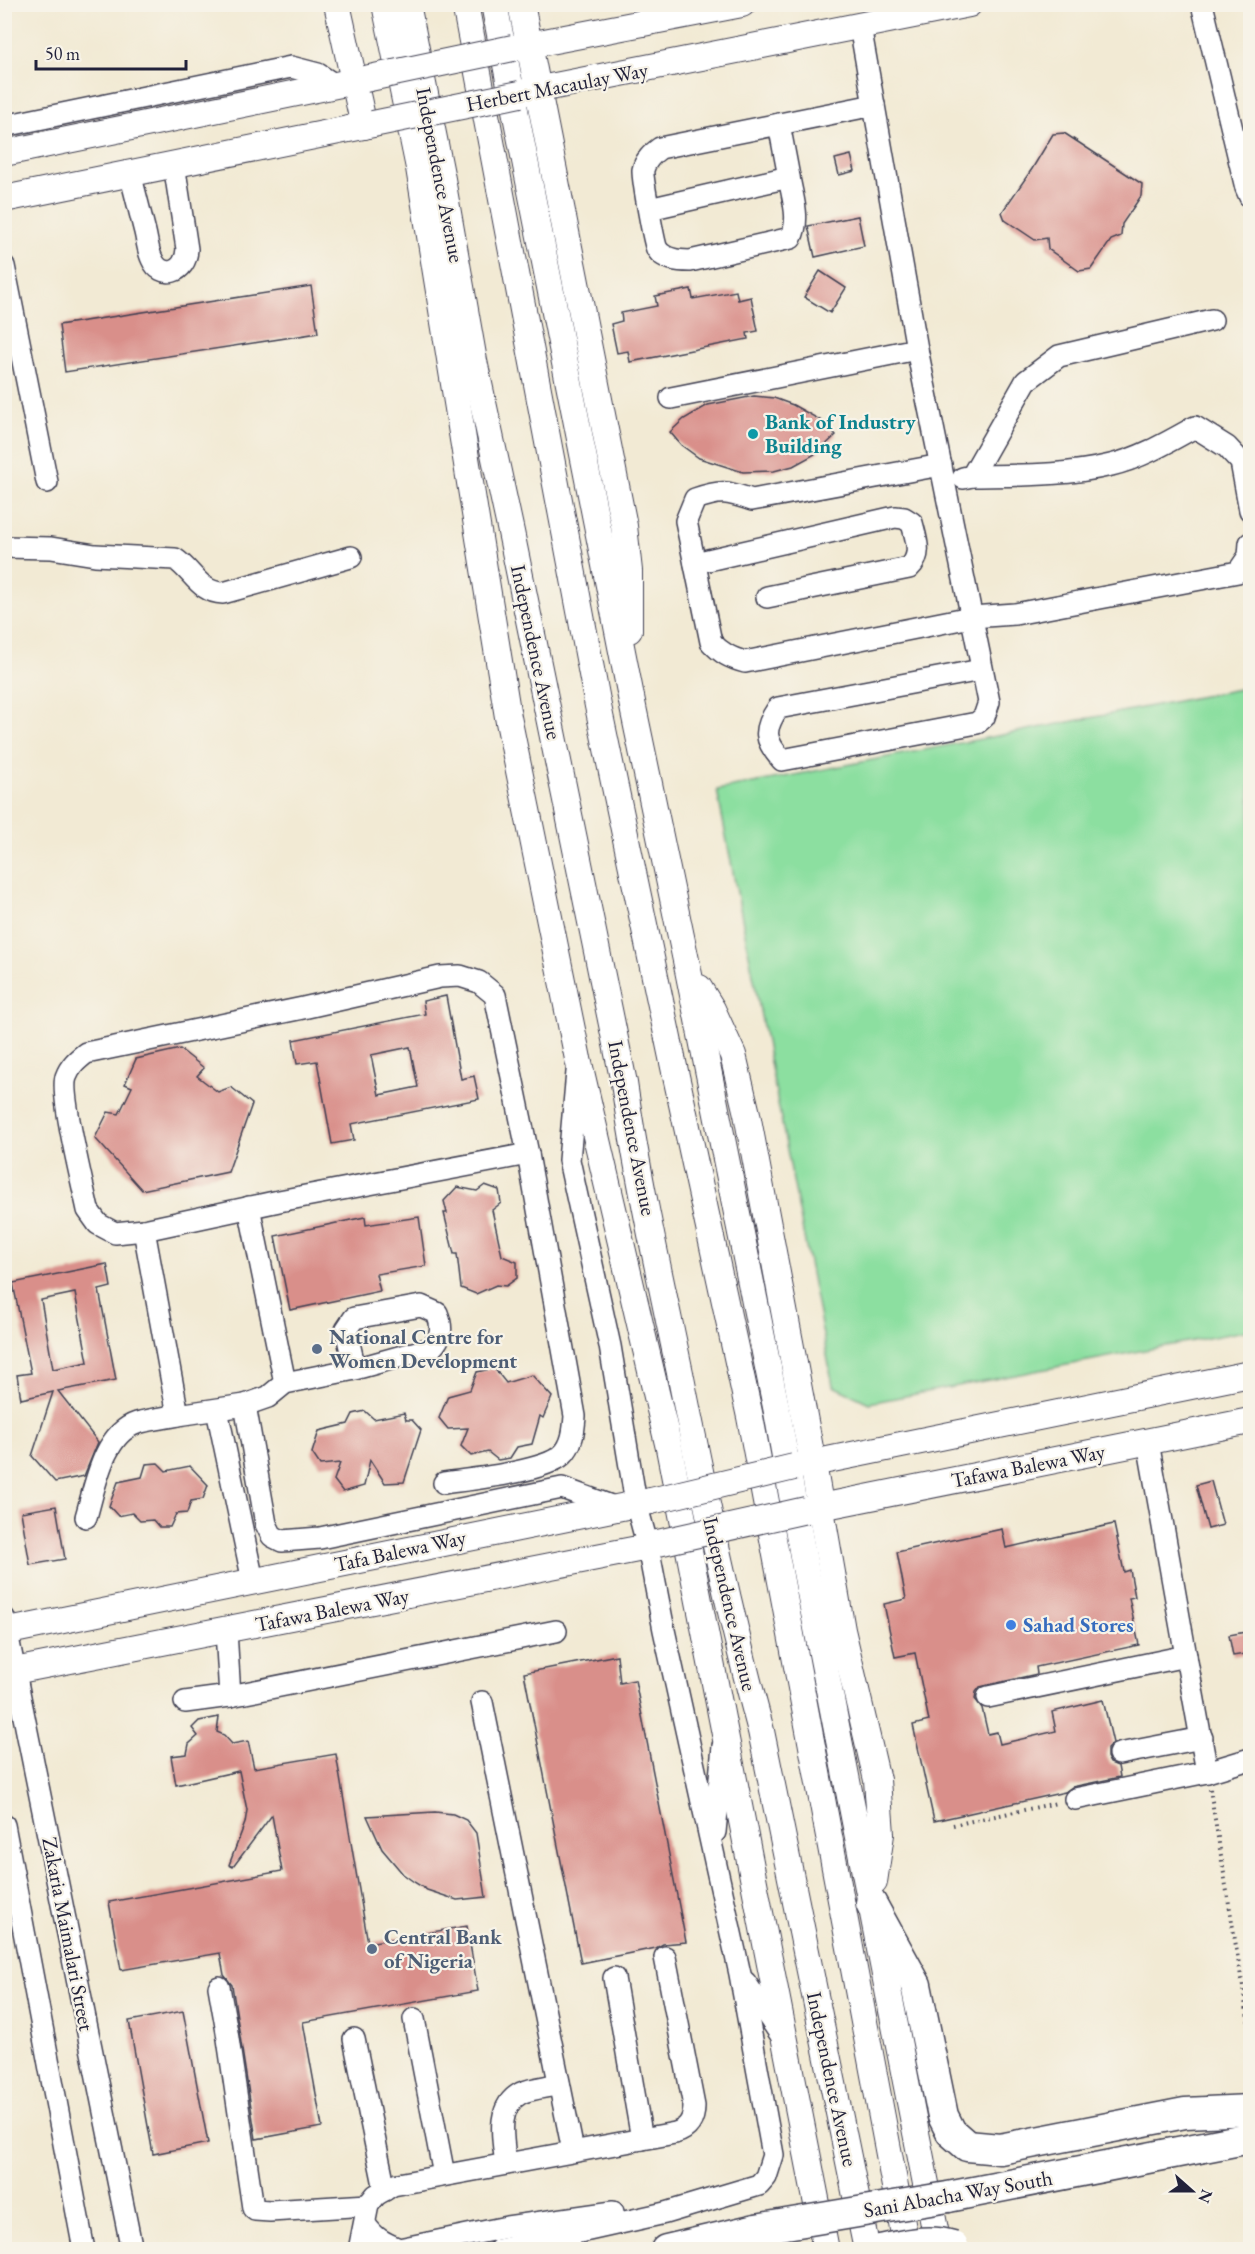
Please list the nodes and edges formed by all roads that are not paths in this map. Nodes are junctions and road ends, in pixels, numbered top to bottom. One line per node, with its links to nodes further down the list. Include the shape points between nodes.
1 (337, 4): 12 (main road)
2 (385, 4): 42 (main road, Independence Avenue, via 419,168 508,717)
3 (407, 4): 103 (main road, Independence Avenue, via 474,361 717,1553 761,1731)
4 (465, 4): 105 (main road, Independence Avenue, via 598,706 750,1417)
5 (494, 4): 40 (main road)
6 (521, 4): 11 (main road)
7 (742, 4): 11 (main road)
8 (969, 4): 10 (main road, Herbert Macaulay Way)
9 (1202, 4): 22 (street)
10 (860, 26): 13 (main road, Herbert Macaulay Way); 14 (street)
11 (521, 47): 12 (main road, bridge); 13 (main road)
12 (351, 82): 16 (main road); 17 (street, via 291,67); 18 (main road)
13 (529, 92): 16 (main road, Herbert Macaulay Way, bridge); 40 (main road, via 624,526 629,571)
14 (874, 105): 15 (street); 27 (street)
15 (779, 124): 21 (street); 24 (street, via 660,148 649,157 643,171)
16 (368, 125): 19 (main road, Herbert Macaulay Way)
17 (4, 126)
18 (4, 153)
19 (174, 164): 20 (main road, Herbert Macaulay Way); 20 (street, via 187,259 173,271 162,270 152,260)
20 (130, 173): 23 (main road, Herbert Macaulay Way)
21 (789, 177): 24 (street); 24 (street, via 797,220 791,238 782,241 690,261 675,260 656,248)
22 (1251, 197)
23 (4, 199)
24 (649, 209)
25 (4, 266): 31 (street)
26 (1212, 320): 30 (street, via 1059,356 1026,381)
27 (917, 349): 28 (street); 29 (street)
28 (671, 398)
29 (943, 474): 30 (street); 36 (street, via 752,500 715,492 695,499 686,521); 38 (street)
30 (972, 476): 32 (street, via 1062,473 1111,465 1154,449 1195,427 1227,447 1241,462)
31 (47, 482)
32 (1251, 510)
33 (1251, 543): 38 (street, via 1249,556 1238,572 1015,614)
34 (4, 547): 35 (street, via 175,559 196,582 223,593)
35 (351, 557)
36 (695, 563): 37 (street, via 896,517 912,523 919,550 916,562 909,568); 38 (street, via 711,642 719,652 745,662)
37 (767, 597)
38 (971, 616): 39 (street)
39 (981, 670): 39 (street, via 989,702 984,717 977,723 782,760 766,736 777,708)
40 (628, 681): 41 (main road)
41 (688, 969): 54 (main road, via 733,1055 747,1114); 78 (main road)
42 (578, 1059): 56 (street, via 569,1161 610,1346); 70 (main road, Independence Avenue, via 669,1448)
43 (528, 1154): 44 (street); 45 (street, via 495,995 479,982 460,976 440,977 86,1053 71,1066 64,1080 88,1210 98,1224 115,1233); 55 (street, via 575,1416 573,1438 562,1455 541,1466)
44 (249, 1207): 45 (street); 48 (street)
45 (144, 1230): 51 (street)
46 (355, 1369): 48 (street)
47 (1251, 1374): 54 (main road, Tafa Balewa Way)
48 (285, 1383): 49 (street, via 268,1397)
49 (245, 1405): 50 (street); 56 (street, via 266,1524 272,1536 282,1540 320,1538 562,1488)
50 (216, 1410): 51 (street); 60 (street)
51 (178, 1415): 58 (street, via 137,1423 117,1436 109,1446)
52 (1251, 1421): 53 (main road, Tafawa Balewa Way)
53 (1148, 1442): 57 (main road, Tafawa Balewa Way); 64 (street)
54 (803, 1465): 56 (main road, Tafa Balewa Way, bridge); 57 (main road)
55 (444, 1483)
56 (634, 1504): 59 (street); 60 (main road, Tafa Balewa Way)
57 (813, 1509): 59 (main road, bridge); 78 (main road, via 877,1780 881,1834)
58 (86, 1517)
59 (653, 1545): 62 (main road, Tafawa Balewa Way); 77 (street, via 664,1630)
60 (253, 1581): 61 (main road, Tafa Balewa Way)
61 (6, 1627): 65 (street, Zakaria Maimalari Street)
62 (226, 1631): 65 (main road, Tafawa Balewa Way); 66 (street)
63 (556, 1631): 66 (street)
64 (1186, 1656): 67 (street); 71 (street)
65 (10, 1672): 98 (street, Zakaria Maimalari Street)
66 (230, 1696): 68 (street)
67 (988, 1697)
68 (185, 1702)
69 (482, 1702): 86 (street)
70 (724, 1731): 77 (street); 85 (main road, Independence Avenue)
71 (1202, 1738): 72 (street); 74 (street)
72 (1119, 1754)
73 (1251, 1759): 74 (street)
74 (1207, 1772): 75 (street)
75 (1075, 1799)
76 (4, 1824): 97 (street, Zakaria Maimalari Street)
77 (713, 1853): 80 (street)
78 (871, 1903): 87 (highway, via 915,1985 943,2116 951,2132 967,2145 1000,2149 1185,2114); 96 (main road)
79 (665, 1957): 89 (street, via 694,2113 681,2131)
80 (740, 1974): 85 (street); 94 (street, via 773,2156 771,2166 759,2185)
81 (614, 1978): 89 (street)
82 (219, 1987): 95 (street, via 253,2208)
83 (414, 2019): 92 (street)
84 (354, 2039): 93 (street)
85 (785, 2042): 102 (main road, Independence Avenue)
86 (559, 2084): 90 (street); 91 (street, via 521,2093 506,2108 502,2127)
87 (1251, 2110)
88 (1251, 2138): 101 (highway, Sani Abacha Way South, bridge, via 948,2197 756,2229)
89 (642, 2139): 90 (street)
90 (573, 2151): 91 (street)
91 (506, 2164): 92 (street)
92 (444, 2175): 93 (street, via 393,2185)
93 (386, 2190): 95 (street, via 376,2195)
94 (665, 2213): 95 (street, via 609,2212 399,2249 372,2235); 100 (street)
95 (367, 2215): 99 (street)
96 (950, 2248): 104 (highway, bridge, via 938,2241)
97 (84, 2250)
98 (132, 2250)
99 (359, 2250)
100 (499, 2250)
101 (666, 2250)
102 (826, 2250)
103 (867, 2250)
104 (880, 2250)
105 (906, 2250)

